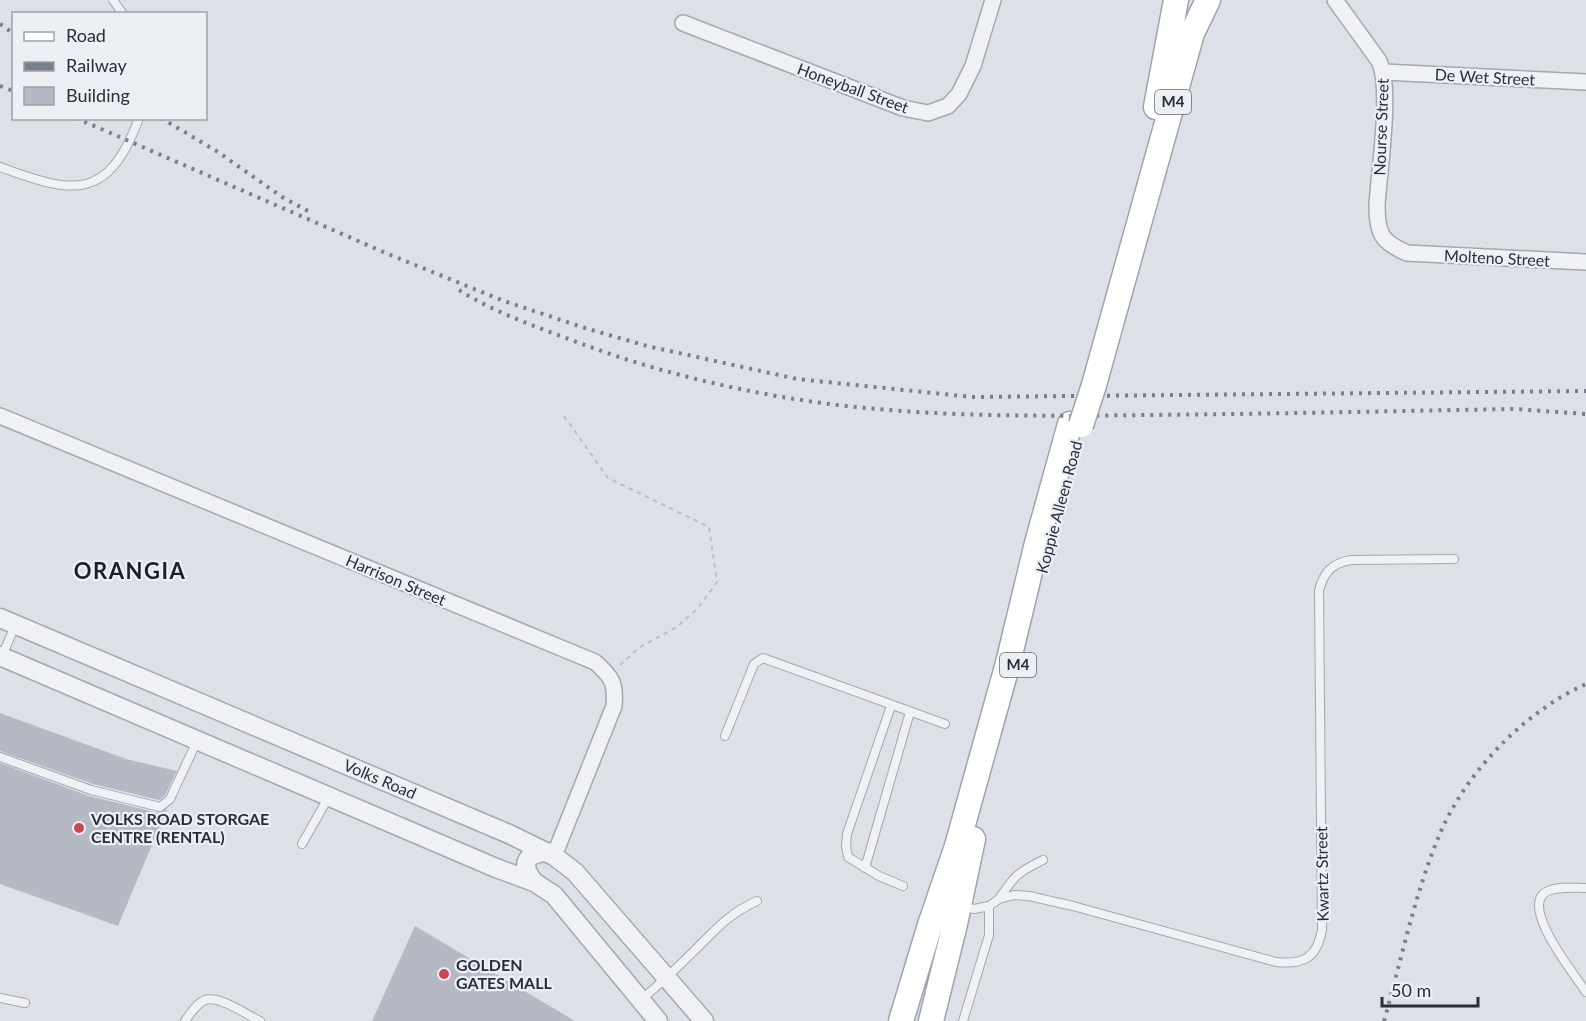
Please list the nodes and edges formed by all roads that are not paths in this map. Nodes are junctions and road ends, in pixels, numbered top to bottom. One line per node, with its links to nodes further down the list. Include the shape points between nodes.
1 (993, 0): 5 (street, Honeyball Street, via 973,66 959,94 948,106 928,113 903,108)
2 (1176, 0): 12 (main road, Koppie Alleen Road / M4, via 1137,190)
3 (1208, 0): 12 (main road, Koppie Alleen Road / M4, via 1192,33)
4 (1335, 0): 6 (street, Nourse Street)
5 (682, 23)
6 (1384, 72): 7 (street, De Wet Street); 10 (street, Nourse Street, via 1377,223 1383,238)
7 (1586, 82)
8 (138, 120): 9 (lane, via 117,163 90,184 70,188)
9 (0, 167)
10 (1407, 253): 11 (street, Molteno Street)
11 (1586, 262)
12 (1088, 385): 35 (main road, Koppie Alleen Road / M4, via 957,846)
13 (0, 416): 25 (street, Harrison Street, via 595,662 609,675 615,691 614,706)
14 (1454, 560): 33 (lane, Kwartz Street, via 1351,560 1335,565 1321,582 1318,591 1322,930 1316,949 1309,956 1293,964 1276,962 1040,898 1014,895)
15 (8, 621): 16 (lane); 25 (street, Volks Road)
16 (1, 658): 21 (street)
17 (891, 706): 18 (lane); 20 (lane, via 763,658 754,664); 27 (lane, via 847,834 848,857)
18 (910, 712): 19 (lane); 27 (lane)
19 (945, 724)
20 (724, 736)
21 (197, 741): 22 (lane, via 170,799 159,807 91,790); 23 (street)
22 (0, 757)
23 (328, 796): 24 (lane); 29 (street)
24 (302, 844)
25 (551, 854): 28 (street, Volks Road); 29 (street, via 534,854 526,863)
26 (1043, 860): 33 (lane, via 1018,872)
27 (866, 868): 30 (lane)
28 (575, 872): 32 (street, via 574,887 567,894); 37 (street, Volks Road)
29 (534, 882): 32 (street)
30 (903, 886)
31 (1586, 888): 38 (lane, via 1549,890 1540,898 1538,908 1540,920)
32 (554, 895): 40 (street)
33 (999, 899): 36 (lane, Kwartz Street)
34 (757, 900): 37 (lane, via 721,923)
35 (949, 902): 36 (lane, via 974,909); 46 (main road, Koppie Alleen Road / M4); 47 (main road, Koppie Alleen Road / M4)
36 (988, 906): 48 (lane, via 989,935)
37 (667, 978): 40 (lane); 45 (street, Volks Road)
38 (1586, 992)
39 (0, 998): 41 (lane)
40 (641, 1000): 44 (street)
41 (24, 1003)
42 (184, 1021): 43 (lane, via 207,999 217,999)
43 (260, 1021)
44 (658, 1021)
45 (704, 1021)
46 (901, 1021)
47 (931, 1021)
48 (963, 1021)

